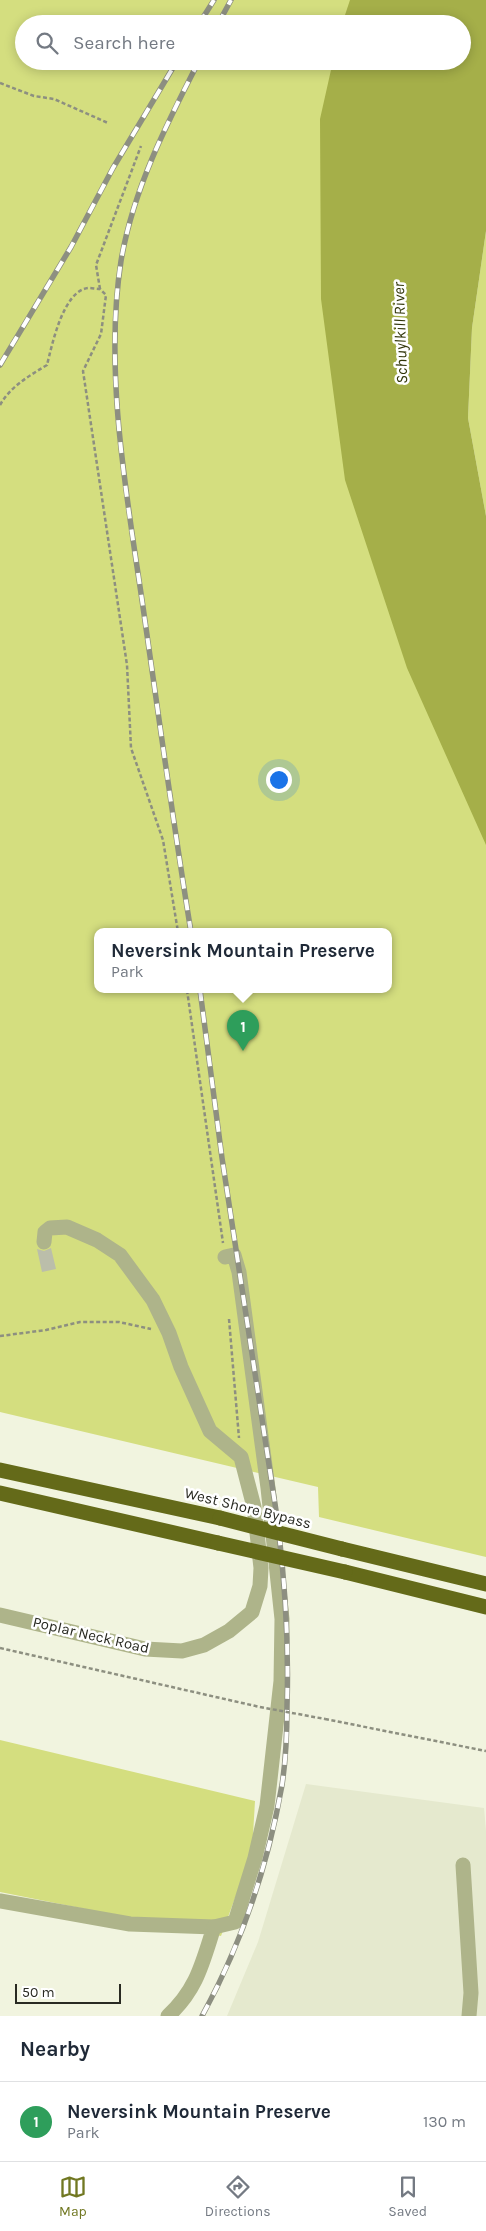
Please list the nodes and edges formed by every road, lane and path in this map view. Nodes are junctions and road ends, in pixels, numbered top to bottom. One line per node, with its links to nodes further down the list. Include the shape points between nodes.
1 (0, 83): 2 (path, via 34,96 54,99)
2 (108, 123)
3 (141, 146): 4 (path, via 96,265)
4 (100, 289): 5 (path, via 86,288 71,299 59,324 47,365 28,376 7,394); 6 (path, via 106,295 101,334 83,370 126,665 131,748 163,840)
5 (0, 405)
6 (177, 928)
7 (187, 993): 9 (path)
8 (44, 1242): 11 (lane, via 45,1232 50,1228 67,1227 97,1240 120,1255 153,1300)
9 (225, 1257): 23 (lane, via 234,1255 238,1272 268,1488 282,1619 281,1681 268,1806 255,1858 235,1922)
10 (229, 1314): 13 (path)
11 (169, 1333): 12 (path, via 119,1322 80,1322); 13 (lane, via 210,1431)
12 (0, 1336)
13 (241, 1457): 18 (lane, Poplar Neck Road, via 254,1507 260,1586 252,1612 229,1631 204,1645 182,1651 145,1649)
14 (0, 1470): 16 (highway, West Shore Bypass, bridge, via 220,1518)
15 (0, 1493): 17 (highway, bridge, via 345,1572)
16 (486, 1584)
17 (486, 1608)
18 (0, 1615)
19 (0, 1648): 20 (path, bridge, via 260,1707)
20 (486, 1751)
21 (463, 1865): 25 (lane)
22 (0, 1901): 23 (lane, via 130,1924)
23 (214, 1927): 24 (lane, via 198,1976 183,2001)
24 (168, 2016)
25 (469, 2016)

